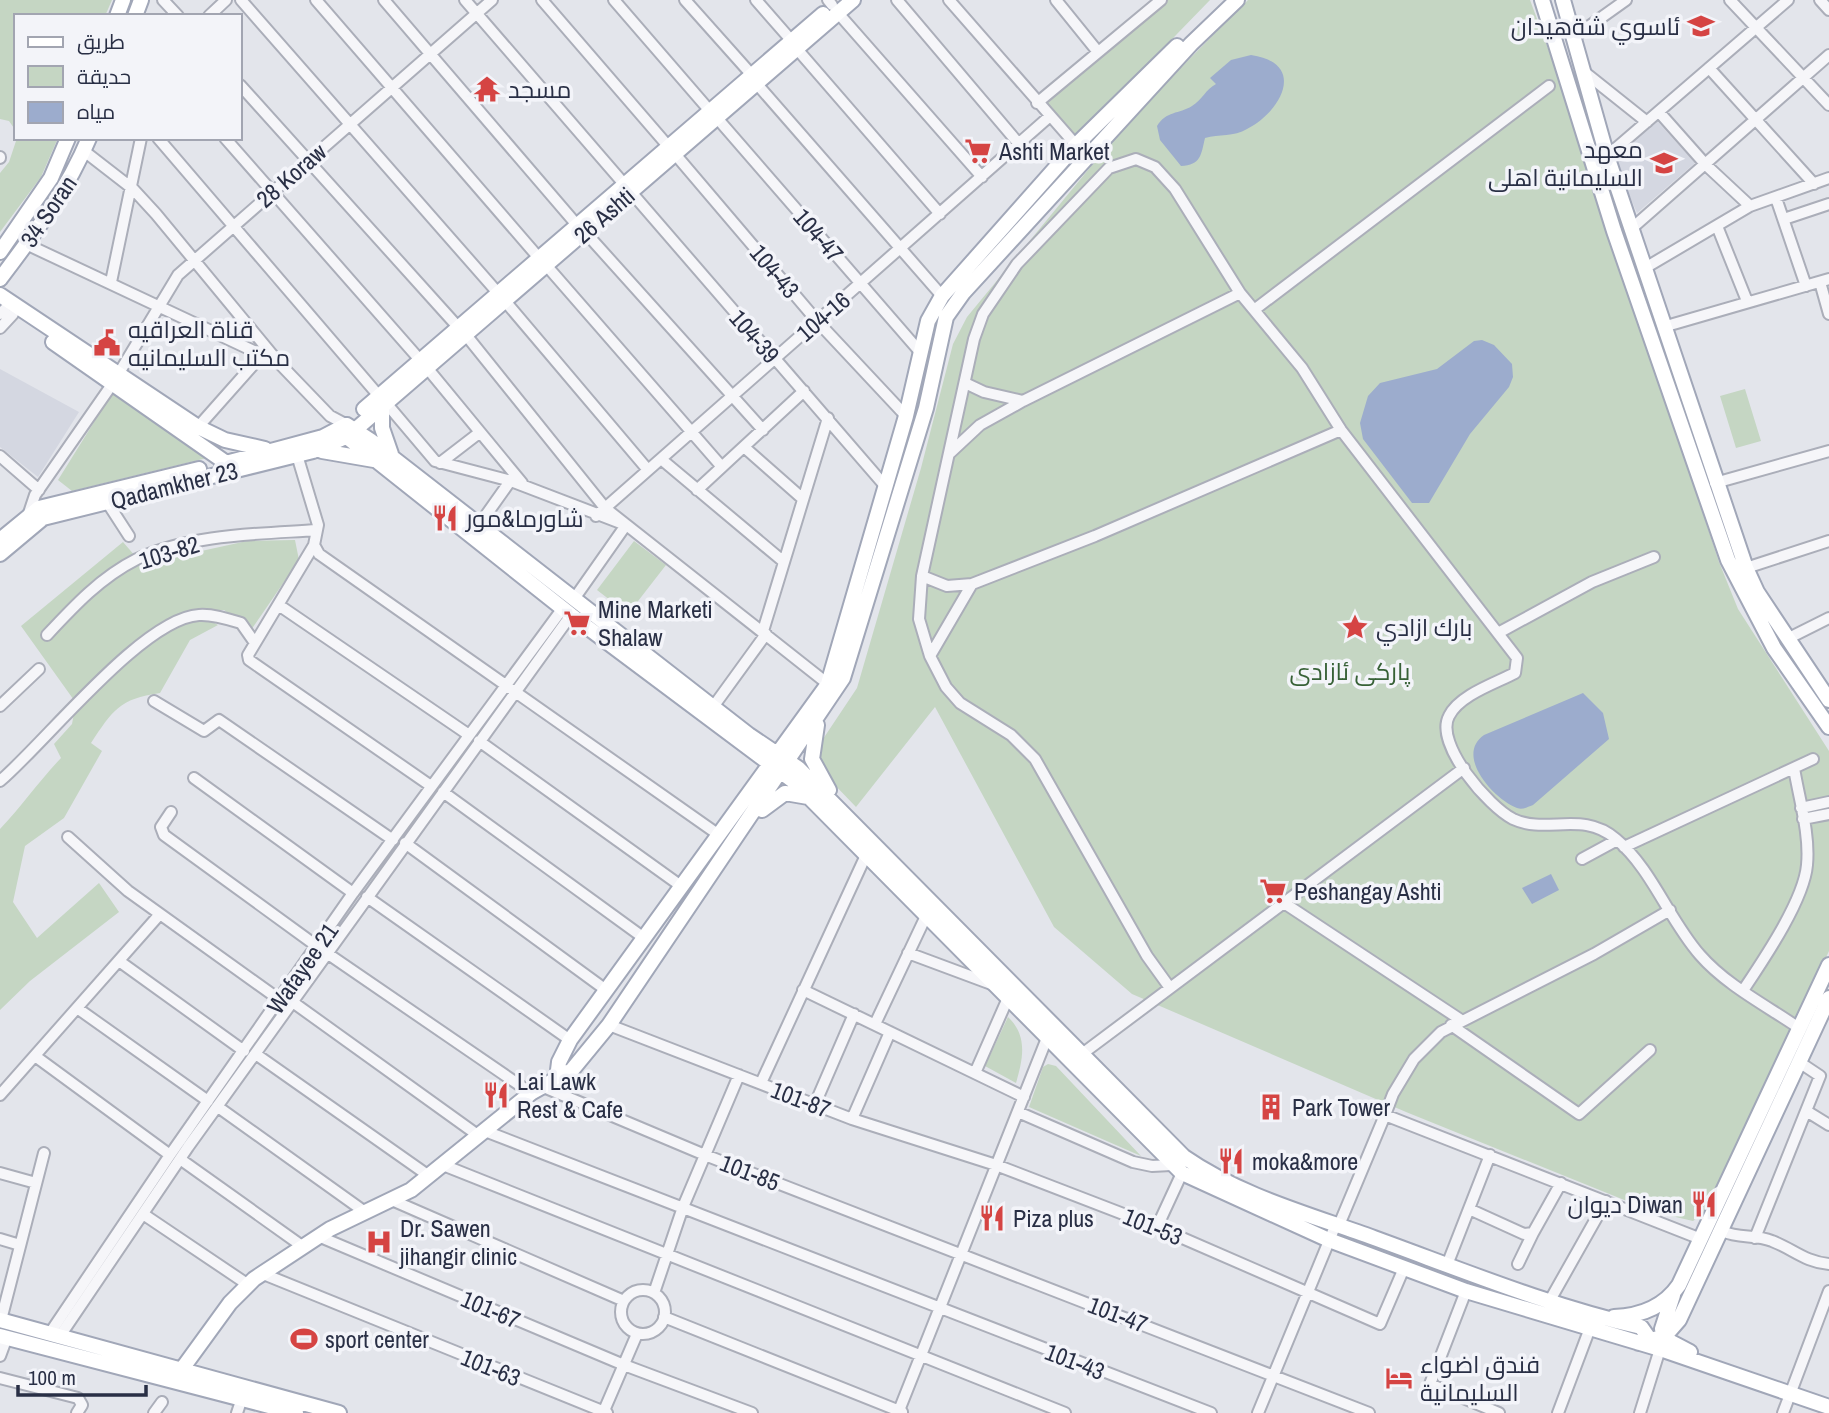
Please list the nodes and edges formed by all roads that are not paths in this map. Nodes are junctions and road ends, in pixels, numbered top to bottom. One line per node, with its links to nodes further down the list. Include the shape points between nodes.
1 (163, 0): 28 (street)
2 (226, 0): 29 (street)
3 (241, 0): 50 (street)
4 (316, 0): 42 (street)
5 (384, 0): 34 (street)
6 (465, 0): 27 (street, 104-39)
7 (492, 0): 27 (street, 28 Koraw)
8 (542, 0): 58 (street, 104-43)
9 (614, 0): 46 (street, 104-47)
10 (685, 0): 39 (street)
11 (756, 0): 32 (street)
12 (853, 0): 25 (main road, 26 Ashti)
13 (897, 0): 56 (street)
14 (949, 0): 43 (street)
15 (1056, 0): 33 (street)
16 (1161, 0): 33 (street)
17 (1224, 0): 57 (main road)
18 (1237, 0): 174 (main road, via 1191,44 946,317 926,408 843,678)
19 (1542, 0): 93 (main road)
20 (1563, 0): 31 (main road)
21 (1626, 0): 31 (street)
22 (1730, 0): 30 (street)
23 (1788, 0): 30 (street)
24 (1820, 0): 26 (street)
25 (834, 5): 32 (main road, 26 Ashti); 62 (street)
26 (1829, 10)
27 (477, 13): 34 (street, 28 Koraw); 66 (street, 104-39)
28 (176, 14)
29 (211, 14)
30 (1754, 28): 36 (street); 38 (street)
31 (1574, 37): 37 (main road)
32 (794, 45): 39 (main road, 26 Ashti); 71 (street)
33 (1098, 52): 43 (street)
34 (431, 55): 42 (street, 28 Koraw); 76 (street)
35 (1829, 55): 38 (street)
36 (1709, 68): 45 (street); 48 (street)
37 (1583, 71): 49 (street); 59 (main road)
38 (1803, 78): 44 (street); 48 (street)
39 (754, 79): 46 (main road, 26 Ashti); 80 (street)
40 (1549, 86): 98 (street)
41 (242, 87): 60 (street)
42 (391, 89): 50 (street, 28 Koraw); 83 (street)
43 (1037, 103): 47 (street)
44 (1829, 105)
45 (1659, 112): 49 (street); 61 (street)
46 (713, 114): 58 (main road, 26 Ashti); 88 (street, 104-47)
47 (1051, 117): 56 (street, 104-16); 57 (street)
48 (1757, 119): 61 (street); 64 (street)
49 (1647, 122): 59 (street)
50 (350, 124): 60 (street, 28 Koraw); 94 (street)
51 (67, 140): 72 (main road, 34 Soran, via 51,178)
52 (141, 140): 65 (street)
53 (160, 140): 74 (street)
54 (227, 140): 67 (street)
55 (86, 144): 65 (street); 79 (main road, 34 Soran, via 61,195)
56 (1019, 144): 62 (street, 104-16)
57 (1076, 145): 92 (main road)
58 (672, 150): 66 (main road, 26 Ashti); 100 (street, 104-43)
59 (1607, 156): 77 (main road)
60 (306, 162): 67 (street, 28 Koraw); 103 (street)
61 (1706, 164): 70 (street); 77 (street)
62 (982, 177): 71 (street, 104-16)
63 (1829, 177): 64 (street)
64 (1814, 184): 68 (street)
65 (133, 189): 82 (street); 87 (street)
66 (626, 189): 76 (main road, 26 Ashti); 106 (street, 104-39)
67 (272, 191): 74 (street, 28 Koraw); 108 (street)
68 (1776, 198): 70 (street); 73 (street)
69 (1829, 204): 73 (street)
70 (1750, 206): 75 (street)
71 (940, 214): 80 (street, 104-16)
72 (22, 219): 78 (main road); 81 (main road, 34 Soran)
73 (1784, 219): 89 (street)
74 (232, 226): 82 (street, 28 Koraw); 113 (street)
75 (1717, 226): 84 (street); 95 (street)
76 (581, 228): 83 (main road, 26 Ashti); 112 (street)
77 (1631, 229): 84 (main road)
78 (0, 238)
79 (26, 244): 85 (main road, 34 Soran); 87 (street)
80 (899, 250): 88 (street, 104-16); 92 (street)
81 (0, 252)
82 (193, 259): 97 (street, 28 Koraw); 107 (street)
83 (542, 261): 94 (main road, 26 Ashti); 121 (street)
84 (1645, 268): 90 (main road)
85 (0, 279)
86 (1824, 281): 89 (street); 99 (street)
87 (111, 282): 97 (street)
88 (861, 283): 100 (street, 104-16); 104 (street, 104-47)
89 (1806, 286): 95 (street)
90 (1652, 291): 93 (main road); 101 (main road)
91 (1240, 293): 98 (street); 110 (street, via 1165,176 1145,161 1126,159 1109,168 1006,277 983,314); 114 (street)
92 (942, 296): 104 (main road, via 928,321)
93 (1637, 296): 175 (main road, via 1736,580 1774,648)
94 (501, 297): 103 (main road, 26 Ashti); 135 (street)
95 (1747, 301): 101 (street)
96 (3, 307): 102 (street); 109 (main road); 109 (main road)
97 (158, 307): 105 (street); 109 (street, 28 Koraw)
98 (1254, 310): 120 (street, via 1302,368)
99 (1829, 314)
100 (817, 321): 106 (street, 104-16); 115 (street, 104-43)
101 (1663, 327): 137 (main road)
102 (0, 328)
103 (462, 331): 108 (main road, 26 Ashti); 144 (street)
104 (921, 353): 115 (main road)
105 (261, 356): 107 (street); 117 (street)
106 (775, 359): 111 (street, 104-39); 112 (street, 104-16)
107 (279, 363): 118 (street)
108 (424, 364): 113 (main road, 26 Ashti); 122 (street)
109 (116, 379): 117 (main road); 133 (main road); 139 (street, 28 Koraw)
110 (965, 383): 114 (street); 127 (street)
111 (804, 391): 116 (street, 104-39); 119 (street)
112 (732, 396): 119 (street); 121 (street, 104-16)
113 (382, 401): 118 (main road, 26 Ashti); 131 (main road); 132 (street)
114 (1023, 401): 127 (street, via 981,425)
115 (906, 416): 138 (main road)
116 (828, 418): 138 (street, 104-39); 141 (street)
117 (198, 427): 124 (main road, via 225,440)
118 (347, 430): 124 (main road, Qadamkher 23); 125 (main road, Qadamkher 23); 131 (main road)
119 (763, 430): 123 (street)
120 (1341, 430): 157 (street); 162 (street)
121 (691, 432): 130 (street, 104-16); 134 (street)
122 (479, 433): 132 (street); 136 (street)
123 (744, 447): 134 (street); 141 (street)
124 (273, 451): 133 (main road, Qadamkher 23)
125 (313, 451): 128 (main road, Qadamkher 23); 131 (main road)
126 (1829, 451): 137 (street)
127 (949, 454): 156 (street)
128 (297, 455): 133 (main road, Qadamkher 23); 147 (street)
129 (0, 456): 139 (street)
130 (660, 458): 135 (street, 104-16); 140 (street)
131 (388, 461): 145 (main road); 159 (main road)
132 (440, 463): 136 (street)
133 (231, 466): 142 (main road, Qadamkher 23); 143 (main road, Qadamkher 23, via 50,504)
134 (722, 467): 140 (street)
135 (648, 470): 144 (street, 104-16)
136 (513, 478): 144 (street, via 524,486); 145 (street)
137 (1715, 484): 155 (main road)
138 (886, 487): 168 (main road)
139 (39, 490): 143 (street, 28 Koraw)
140 (697, 490): 154 (street)
141 (803, 499): 154 (street)
142 (107, 502): 148 (street); 152 (main road, Qadamkher 23, via 43,518)
143 (29, 513): 149 (main road, Qadamkher 23)
144 (604, 513): 146 (street)
145 (479, 525): 159 (main road)
146 (626, 525): 159 (street, Wafayee 21); 161 (street)
147 (318, 527): 151 (street); 163 (street, 103-82, via 202,541 139,558 78,601)
148 (129, 536)
149 (0, 540)
150 (1829, 541): 155 (street)
151 (316, 550): 158 (street); 169 (street)
152 (0, 554)
153 (1654, 557): 162 (street, via 1592,582)
154 (784, 562): 161 (street)
155 (1746, 568): 164 (main road)
156 (922, 576): 157 (street, via 947,586); 166 (street, via 919,619)
157 (972, 584): 166 (street)
158 (280, 607): 165 (street); 176 (street)
159 (569, 607): 169 (street, Wafayee 21); 173 (main road); 178 (main road)
160 (1829, 618): 164 (street)
161 (764, 632): 168 (street); 173 (street)
162 (1500, 632): 182 (street, via 1517,658 1516,673 1467,699 1447,721 1450,744)
163 (47, 635)
164 (1787, 639): 170 (main road)
165 (255, 643): 185 (street, via 241,623 198,615 172,623 100,680); 187 (street, via 249,660)
166 (930, 656): 217 (street, via 960,703 1011,735 1035,759 1147,956)
167 (39, 669): 172 (street)
168 (828, 684): 174 (main road)
169 (512, 688): 176 (street, Wafayee 21); 179 (street, Wafayee 21); 196 (street)
170 (1829, 700)
171 (153, 701): 198 (street, via 204,731 219,720)
172 (0, 706)
173 (713, 707): 177 (main road)
174 (817, 711): 177 (main road, via 779,738); 181 (main road); 194 (main road, via 813,762)
175 (1829, 727)
176 (469, 735): 187 (street, Wafayee 21)
177 (749, 735): 181 (main road)
178 (733, 738): 181 (main road); 186 (main road, via 760,766)
179 (479, 741): 188 (street, Wafayee 21); 203 (street)
180 (1814, 759): 183 (street)
181 (780, 762): 186 (main road); 190 (main road); 194 (main road); 195 (main road)
182 (1464, 768): 200 (street, via 1489,801 1514,819 1535,824 1581,823); 206 (street)
183 (1794, 768): 192 (street); 200 (street)
184 (194, 778): 204 (street)
185 (0, 781)
186 (755, 785): 196 (main road)
187 (431, 786): 198 (street, Wafayee 21)
188 (443, 792): 199 (street, Wafayee 21); 210 (street)
189 (1829, 802): 192 (street)
190 (816, 803): 195 (main road, via 797,793 779,795); 201 (main road)
191 (171, 811): 211 (street, 101-85, via 162,833)
192 (1802, 813): 193 (street); 218 (street, via 1807,868 1775,943)
193 (1829, 814)
194 (848, 818): 230 (main road)
195 (743, 828): 231 (main road)
196 (719, 835): 203 (main road)
197 (68, 837): 208 (street)
198 (393, 839): 204 (street, Wafayee 21)
199 (405, 843): 205 (street, Wafayee 21); 219 (street)
200 (1620, 843): 202 (street); 207 (street)
201 (867, 853): 209 (main road); 220 (street)
202 (1581, 859)
203 (681, 886): 210 (main road)
204 (353, 893): 211 (street, Wafayee 21)
205 (367, 897): 213 (street, Wafayee 21); 235 (street)
206 (1284, 903): 217 (street); 228 (street)
207 (1670, 910): 218 (street, via 1699,954); 228 (street, via 1562,971)
208 (160, 914): 214 (street); 223 (street)
209 (927, 914): 212 (street); 216 (main road)
210 (644, 938): 219 (main road)
211 (318, 947): 213 (street, 101-85); 223 (street, Wafayee 21)
212 (908, 953): 216 (street); 229 (street)
213 (328, 954): 224 (street, Wafayee 21); 246 (street, 101-85)
214 (119, 961): 225 (street); 237 (street)
215 (1829, 965): 227 (main road)
216 (998, 987): 221 (main road)
217 (1170, 988): 238 (street)
218 (1744, 989): 232 (street)
219 (606, 990): 235 (main road)
220 (803, 990): 226 (street); 245 (street)
221 (1008, 998): 234 (main road); 242 (street)
222 (1829, 998): 227 (main road)
223 (280, 1000): 237 (street, Wafayee 21)
224 (294, 1003): 239 (street, Wafayee 21); 256 (street, 101-43)
225 (77, 1008): 240 (street); 249 (street)
226 (854, 1014): 229 (street); 250 (street)
227 (1818, 1019): 232 (main road); 241 (main road)
228 (1456, 1022): 236 (street, via 1578,1114); 253 (street, via 1414,1059)
229 (875, 1024): 233 (street)
230 (1053, 1024): 234 (street); 238 (main road)
231 (609, 1025): 243 (street, 101-87); 244 (main road, via 578,1065)
232 (1799, 1028): 280 (main road)
233 (890, 1032): 242 (street); 254 (street)
234 (1047, 1039): 248 (street); 263 (main road)
235 (570, 1040): 244 (main road)
236 (1650, 1050)
237 (244, 1051): 249 (street, Wafayee 21)
238 (1082, 1054): 274 (main road, via 1165,1140 1199,1167)
239 (257, 1055): 249 (street, Wafayee 21); 265 (street)
240 (35, 1056): 247 (street); 260 (street)
241 (1799, 1062): 252 (street, via 1820,1076); 276 (main road)
242 (975, 1073): 248 (street)
243 (739, 1075): 245 (street, 101-87); 258 (street)
244 (557, 1078): 246 (main road)
245 (761, 1083): 250 (street, 101-87)
246 (536, 1090): 256 (main road); 258 (street, 101-85)
247 (0, 1095)
248 (1024, 1097): 251 (street)
249 (213, 1104): 260 (street, Wafayee 21); 272 (street)
250 (816, 1104): 254 (street, 101-87)
251 (1018, 1112): 262 (street); 263 (street, via 1133,1162)
252 (1808, 1112): 255 (street); 279 (street)
253 (1385, 1115): 259 (street); 274 (street)
254 (852, 1119): 262 (street, 101-87)
255 (1829, 1125)
256 (482, 1133): 261 (main road); 270 (street, 101-43)
257 (44, 1153): 266 (street)
258 (705, 1155): 270 (street); 285 (street, 101-85)
259 (1490, 1155): 267 (street); 271 (street)
260 (175, 1157): 273 (street, Wafayee 21); 284 (street); 305 (street, Wafayee 21)
261 (443, 1165): 265 (main road); 286 (street)
262 (996, 1165): 275 (street, 101-53); 285 (street)
263 (1177, 1169): 275 (street); 282 (main road)
264 (0, 1173): 266 (street)
265 (429, 1176): 268 (main road)
266 (36, 1183): 283 (street)
267 (1561, 1183): 269 (street); 277 (street)
268 (394, 1200): 272 (main road); 298 (street)
269 (1605, 1201): 280 (street); 299 (street)
270 (683, 1207): 286 (street); 300 (street, 101-43)
271 (1469, 1209): 277 (street, via 1524,1234); 289 (street)
272 (365, 1212): 278 (main road)
273 (143, 1214): 292 (street); 305 (street, Wafayee 21)
274 (1338, 1225): 282 (street); 289 (main road)
275 (1157, 1227): 295 (street, 101-53)
276 (1722, 1231): 279 (street); 307 (main road)
277 (1532, 1233): 287 (street)
278 (318, 1236): 284 (main road); 310 (street, 101-67)
279 (1755, 1238): 288 (street, via 1774,1241 1804,1259)
280 (1701, 1239): 297 (main road)
281 (0, 1240): 283 (street)
282 (1329, 1240): 290 (main road); 295 (street)
283 (20, 1245): 302 (street)
284 (302, 1246): 291 (main road)
285 (961, 1253): 300 (street); 312 (street, 101-47)
286 (665, 1256): 296 (street); 308 (street)
287 (1518, 1264)
288 (1829, 1264)
289 (1447, 1265): 299 (main road)
290 (1404, 1268): 293 (main road); 295 (street, 101-53, via 1380,1324)
291 (261, 1273): 292 (main road); 325 (street, 101-63)
292 (247, 1284): 311 (main road)
293 (1466, 1291): 303 (main road); 331 (street, via 1430,1384)
294 (1829, 1291): 314 (street)
295 (1308, 1292): 312 (street)
296 (654, 1293): 298 (street, via 634,1292); 301 (street, via 663,1303)
297 (1673, 1293): 303 (main road, via 1642,1313); 307 (main road, via 1662,1321)
298 (624, 1301): 304 (street, via 622,1321)
299 (1549, 1302): 303 (main road)
300 (939, 1308): 308 (street); 328 (street, 101-43)
301 (664, 1317): 304 (street, via 657,1329); 319 (street)
302 (0, 1320): 305 (main road)
303 (1592, 1322): 307 (main road, via 1644,1329 1648,1337 1639,1343); 332 (street)
304 (637, 1334): 310 (street)
305 (55, 1335): 311 (main road)
306 (3, 1336): 309 (street); 315 (main road)
307 (1663, 1343): 314 (main road); 333 (street)
308 (921, 1355): 319 (street); 327 (street)
309 (0, 1356)
310 (624, 1365): 325 (street); 326 (street, 101-67)
311 (182, 1369): 324 (main road)
312 (1275, 1374): 329 (street); 330 (street, 101-47)
313 (0, 1378): 320 (street, via 78,1398 82,1405)
314 (1791, 1390): 316 (main road); 318 (main road); 334 (street)
315 (242, 1398): 322 (street); 323 (main road)
316 (1829, 1399)
317 (162, 1402): 321 (street)
318 (1829, 1407)
319 (900, 1412)
320 (77, 1413)
321 (154, 1413)
322 (237, 1413)
323 (296, 1413)
324 (340, 1413)
325 (605, 1413)
326 (752, 1413)
327 (1065, 1413)
328 (1211, 1413)
329 (1258, 1413)
330 (1369, 1413)
331 (1500, 1413)
332 (1558, 1413)
333 (1640, 1413)
334 (1783, 1413)

